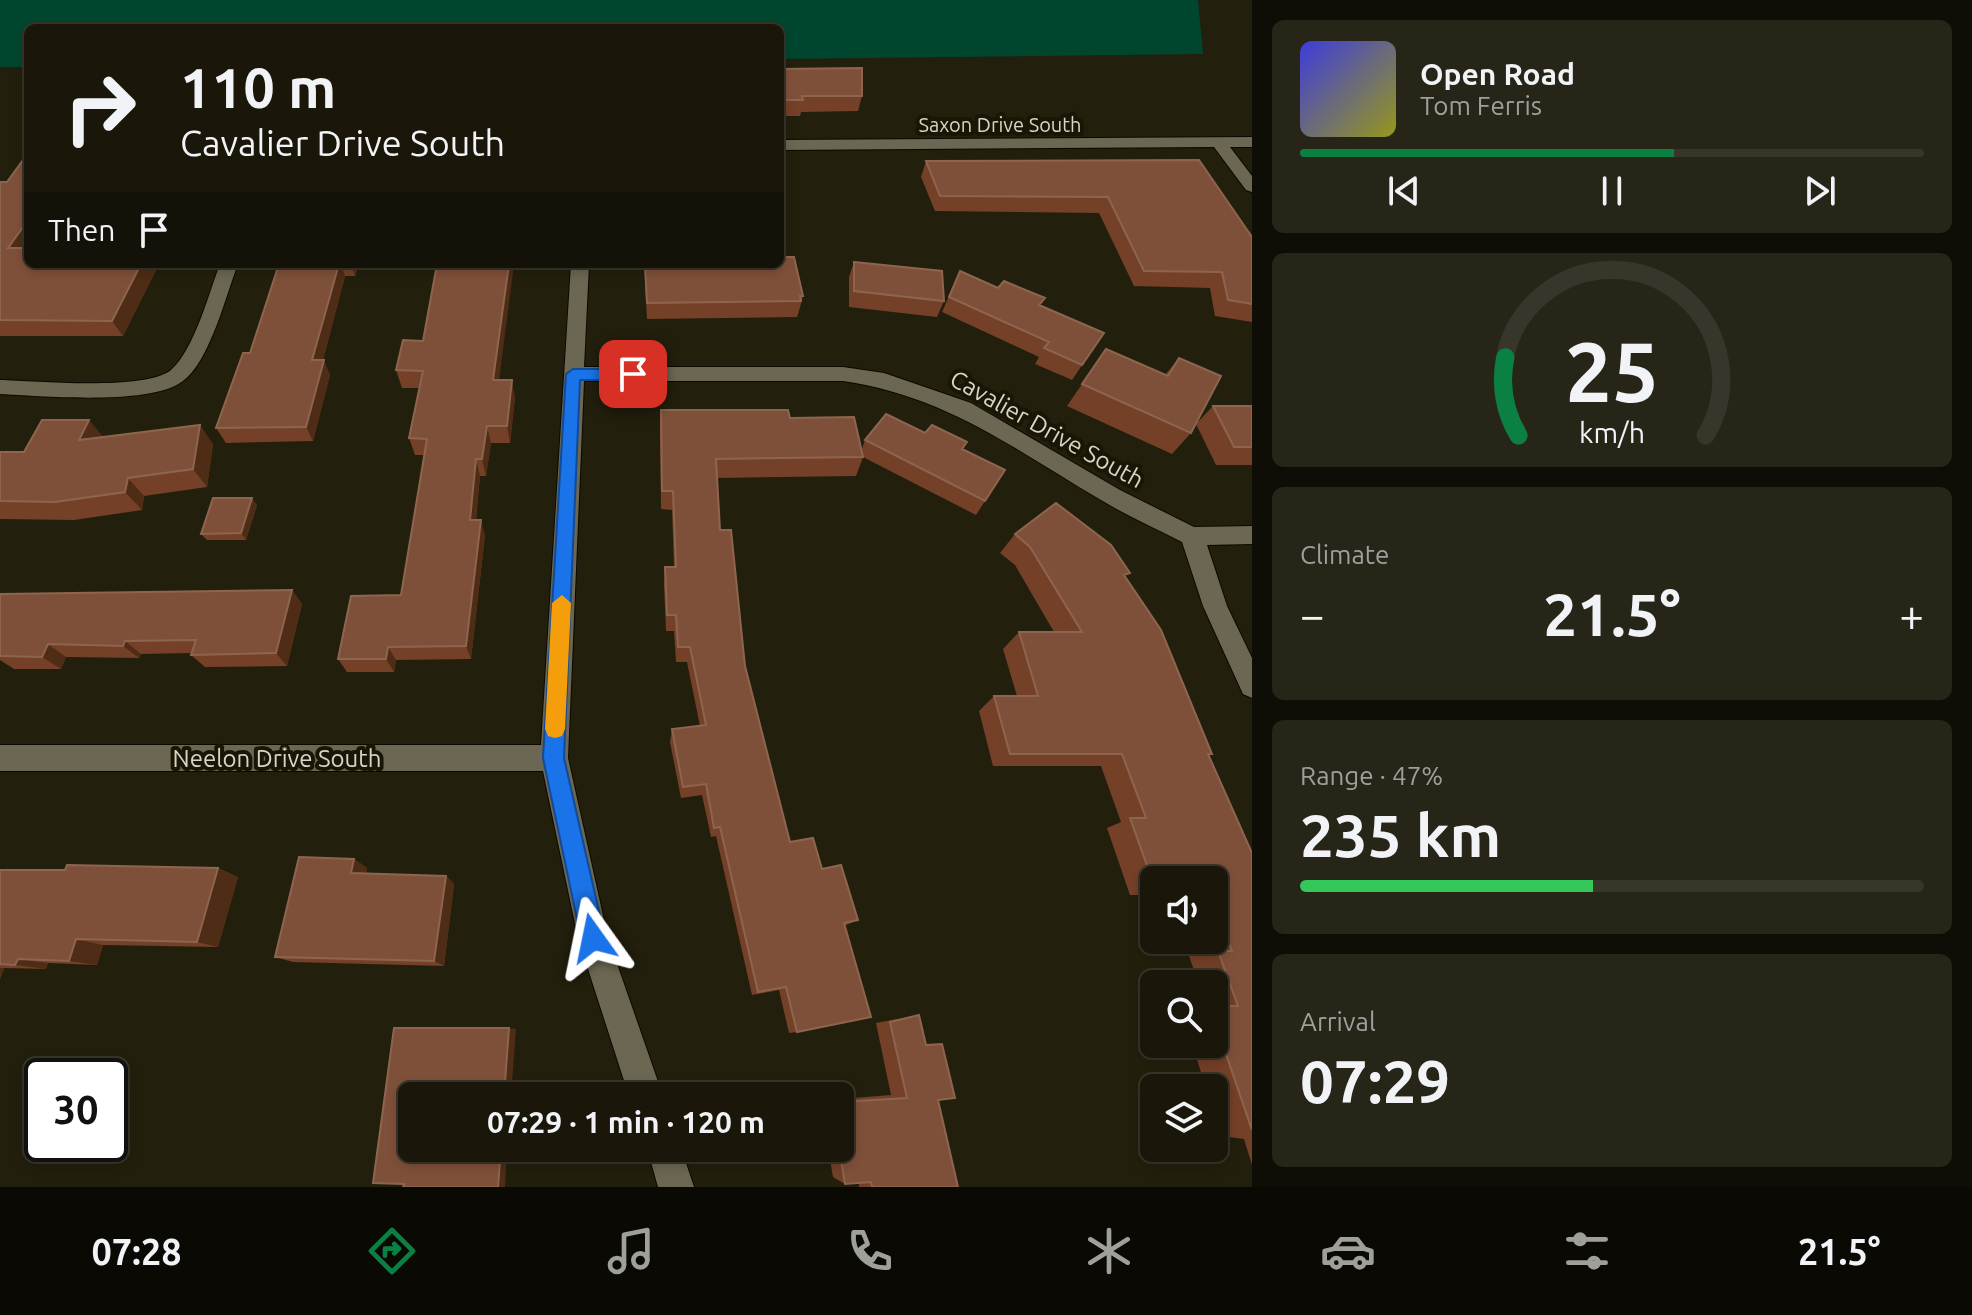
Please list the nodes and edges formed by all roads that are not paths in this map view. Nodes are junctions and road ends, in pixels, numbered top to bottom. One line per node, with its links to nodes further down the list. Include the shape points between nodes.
1 (1252, 142): 2 (street, Saxon Drive South)
2 (1219, 143): 3 (street, Saxon Drive South); 4 (street)
3 (784, 145)
4 (1252, 187)
5 (227, 268): 8 (street, via 187,364 168,383 135,388)
6 (580, 268): 7 (street)
7 (573, 374): 10 (street, Cavalier Drive South, via 843,374 884,380 964,408 1112,496); 13 (street)
8 (0, 387)
9 (1252, 535): 10 (street, Cavalier Drive South)
10 (1192, 536): 11 (street, via 1215,606)
11 (1252, 686)
12 (0, 758): 13 (street, Neelon Drive South)
13 (554, 758): 14 (street, via 593,938)
14 (641, 1082)
15 (668, 1162): 16 (street)
16 (676, 1187)

